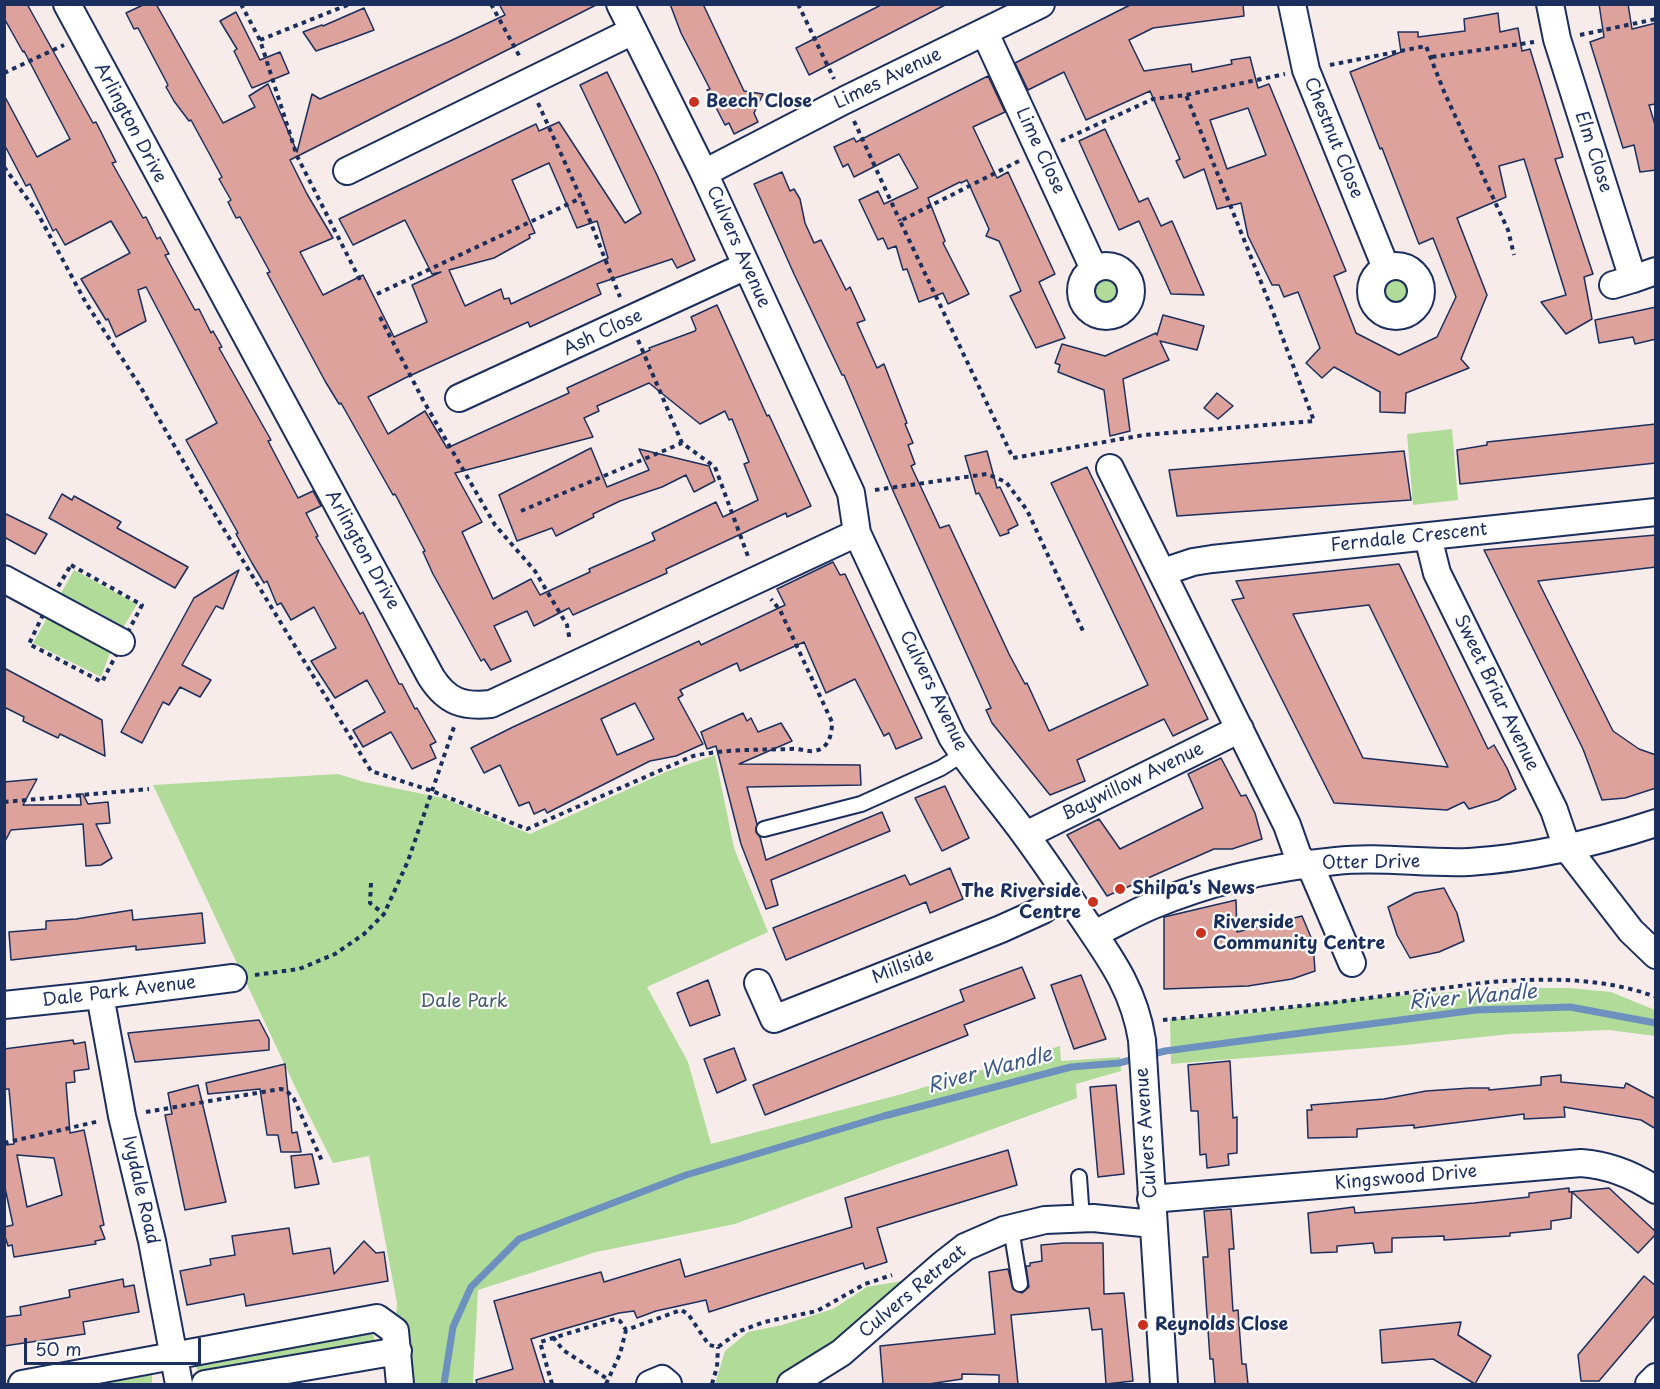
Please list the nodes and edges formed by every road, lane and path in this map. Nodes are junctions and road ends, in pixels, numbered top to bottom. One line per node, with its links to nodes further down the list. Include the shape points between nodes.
1 (242, 4): 13 (path)
2 (350, 4): 13 (path)
3 (491, 4): 16 (path)
4 (620, 4): 10 (street, Culvers Avenue)
5 (798, 4): 18 (path)
6 (1041, 4): 11 (street, Limes Avenue)
7 (1292, 4): 14 (street, Chestnut Close)
8 (1550, 4): 29 (street, Elm Close, via 1557,39)
9 (70, 5): 12 (street, Arlington Drive)
10 (633, 31): 16 (street); 22 (street, Culvers Avenue)
11 (985, 33): 18 (street, Limes Avenue); 19 (street, Lime Close)
12 (84, 36): 15 (path); 48 (street, Arlington Drive, via 431,677 449,698)
13 (260, 40): 30 (path, via 297,156)
14 (1306, 70): 17 (path); 25 (path, via 1426,46 1508,230); 27 (street, Chestnut Close)
15 (4, 73)
16 (530, 83): 21 (street); 23 (path)
17 (1186, 95): 19 (path, via 1153,99); 24 (path, via 1314,422 1144,435 1013,458)
18 (844, 100): 22 (street, Limes Avenue); 24 (path)
19 (1041, 150): 24 (path); 28 (street, Lime Close)
20 (4, 166): 52 (path, via 37,212 86,303 371,771)
21 (347, 171)
22 (704, 173): 26 (street, Culvers Avenue)
23 (581, 198): 31 (path); 33 (path)
24 (900, 221)
25 (1514, 255)
26 (746, 266): 33 (street, Ash Close); 37 (street, Culvers Avenue)
27 (1386, 268)
28 (1094, 269)
29 (1634, 278)
30 (362, 284)
31 (377, 294)
32 (380, 317): 47 (path, via 495,525 535,571 567,625)
33 (629, 321): 34 (street, Ash Close); 35 (path)
34 (459, 398)
35 (682, 443): 38 (path); 44 (path, via 715,467)
36 (1110, 468): 42 (street)
37 (851, 493): 40 (street, Culvers Avenue); 45 (path, via 987,474 1006,482 1027,510)
38 (520, 511)
39 (1656, 512): 41 (street, Ferndale Crescent)
40 (857, 533): 44 (street); 50 (street, Culvers Avenue)
41 (1428, 537): 42 (street, Ferndale Crescent, via 1212,559); 57 (street, Sweet Briar Avenue, via 1437,573 1554,810)
42 (1163, 572): 49 (street)
43 (4, 579): 46 (street)
44 (756, 579): 47 (street); 52 (path, via 780,609 832,722 832,735 825,746 814,751 795,748 693,756 527,829)
45 (1083, 631)
46 (121, 642)
47 (575, 666): 48 (street, via 491,704)
48 (462, 704): 52 (path)
49 (1240, 729): 56 (street, Baywillow Avenue); 58 (street, via 1298,856)
50 (963, 754): 55 (lane, via 861,804); 56 (street, Culvers Avenue)
51 (149, 789): 53 (path)
52 (432, 792): 61 (path)
53 (4, 802)
54 (1656, 823): 57 (street, Otter Drive)
55 (764, 829)
56 (1026, 835): 60 (street, Culvers Avenue)
57 (1567, 848): 58 (street, Otter Drive, via 1469,862 1355,860); 63 (street, Sweet Briar Avenue, via 1631,931)
58 (1306, 864): 62 (street, Otter Drive, via 1193,890); 64 (street)
59 (371, 883): 61 (path, via 370,903)
60 (1066, 893): 62 (street, Culvers Avenue); 66 (street, Millside, via 1043,910 1001,929 774,1019)
61 (384, 914): 65 (path, via 335,954 299,969)
62 (1094, 934): 70 (street, Culvers Avenue, via 1127,987)
63 (1656, 955)
64 (1352, 963)
65 (233, 978): 67 (street, Dale Park Avenue)
66 (758, 983)
67 (100, 995): 69 (street, Dale Park Avenue); 71 (street, Ivydale Road)
68 (1656, 997): 70 (path, via 1608,984 1520,980 1161,1020)
69 (4, 1005)
70 (1140, 1030): 76 (street, Culvers Avenue)
71 (123, 1116): 72 (path); 73 (path, via 286,1090 294,1099); 86 (street, Ivydale Road, via 152,1241)
72 (4, 1143)
73 (322, 1161)
74 (1079, 1177): 77 (lane)
75 (1656, 1190): 76 (street, Kingswood Drive, via 1625,1172 1581,1163)
76 (1151, 1199): 78 (street, Culvers Avenue)
77 (1082, 1219): 78 (street, Culvers Retreat); 79 (street, Culvers Retreat, via 1045,1220)
78 (1153, 1224): 99 (street, Culvers Avenue)
79 (1011, 1228): 80 (street, Culvers Retreat, via 965,1247); 81 (lane)
80 (931, 1274): 84 (path, via 914,1270 865,1284 817,1311 740,1331); 98 (street, Culvers Retreat, via 841,1353)
81 (1020, 1284)
82 (626, 1330): 83 (path, via 615,1319); 84 (path, via 681,1310 709,1345); 88 (path)
83 (553, 1337): 88 (path, via 563,1350); 93 (path, via 540,1342)
84 (718, 1347): 97 (path)
85 (398, 1351): 86 (street, via 395,1331 377,1318); 91 (street); 92 (street)
86 (173, 1357): 89 (street); 90 (street, Ivydale Road)
87 (1656, 1377): 100 (street)
88 (609, 1380): 94 (path)
89 (22, 1384)
90 (179, 1384)
91 (206, 1384)
92 (400, 1384)
93 (552, 1384)
94 (606, 1384)
95 (650, 1384): 96 (street, via 662,1379)
96 (668, 1384)
97 (712, 1384)
98 (791, 1384)
99 (1164, 1384)
100 (1649, 1384)

